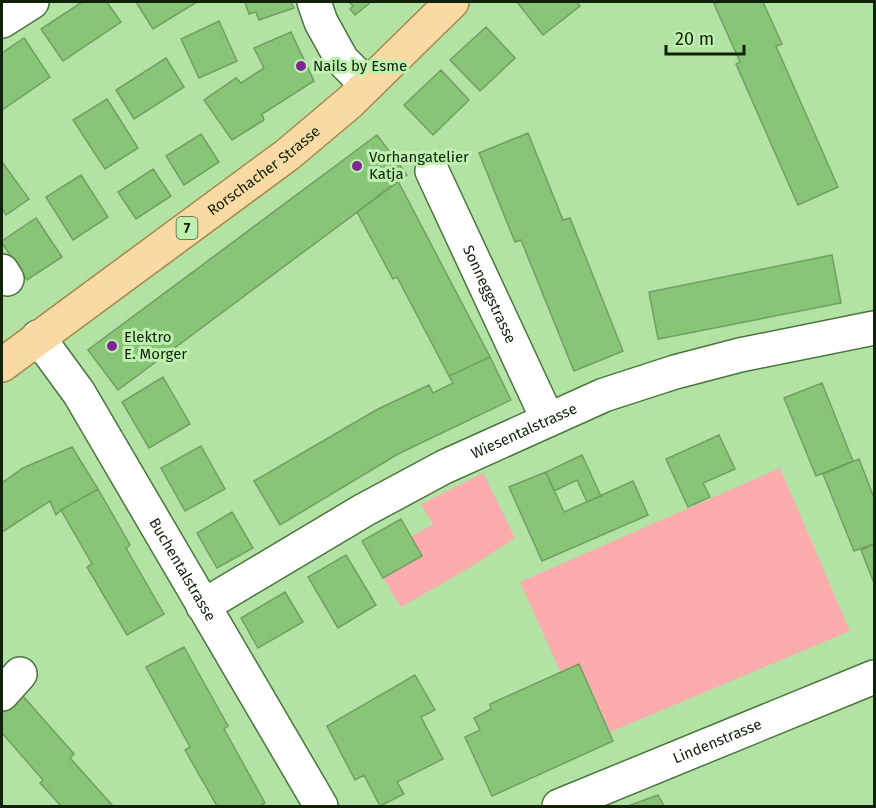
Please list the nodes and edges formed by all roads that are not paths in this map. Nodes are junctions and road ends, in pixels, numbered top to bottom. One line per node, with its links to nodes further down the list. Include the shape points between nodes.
1 (32, 2): 4 (street)
2 (314, 2): 5 (street, via 342,60)
3 (452, 2): 5 (main road, Rorschacher Strasse / 7)
4 (2, 21)
5 (367, 85): 8 (main road, Rorschacher Strasse / 7, via 287,154)
6 (432, 171): 10 (street, Sonneggstrasse)
7 (874, 328): 10 (street, Wiesentalstrasse, via 675,372 604,395)
8 (38, 337): 9 (main road, Rorschacher Strasse / 7); 11 (street, Buchentalstrasse, via 79,393)
9 (2, 365)
10 (548, 420): 11 (street, Wiesentalstrasse, via 364,510)
11 (204, 606): 13 (street, Buchentalstrasse)
12 (874, 677): 14 (street, Lindenstrasse)
13 (321, 807)
14 (559, 807)

